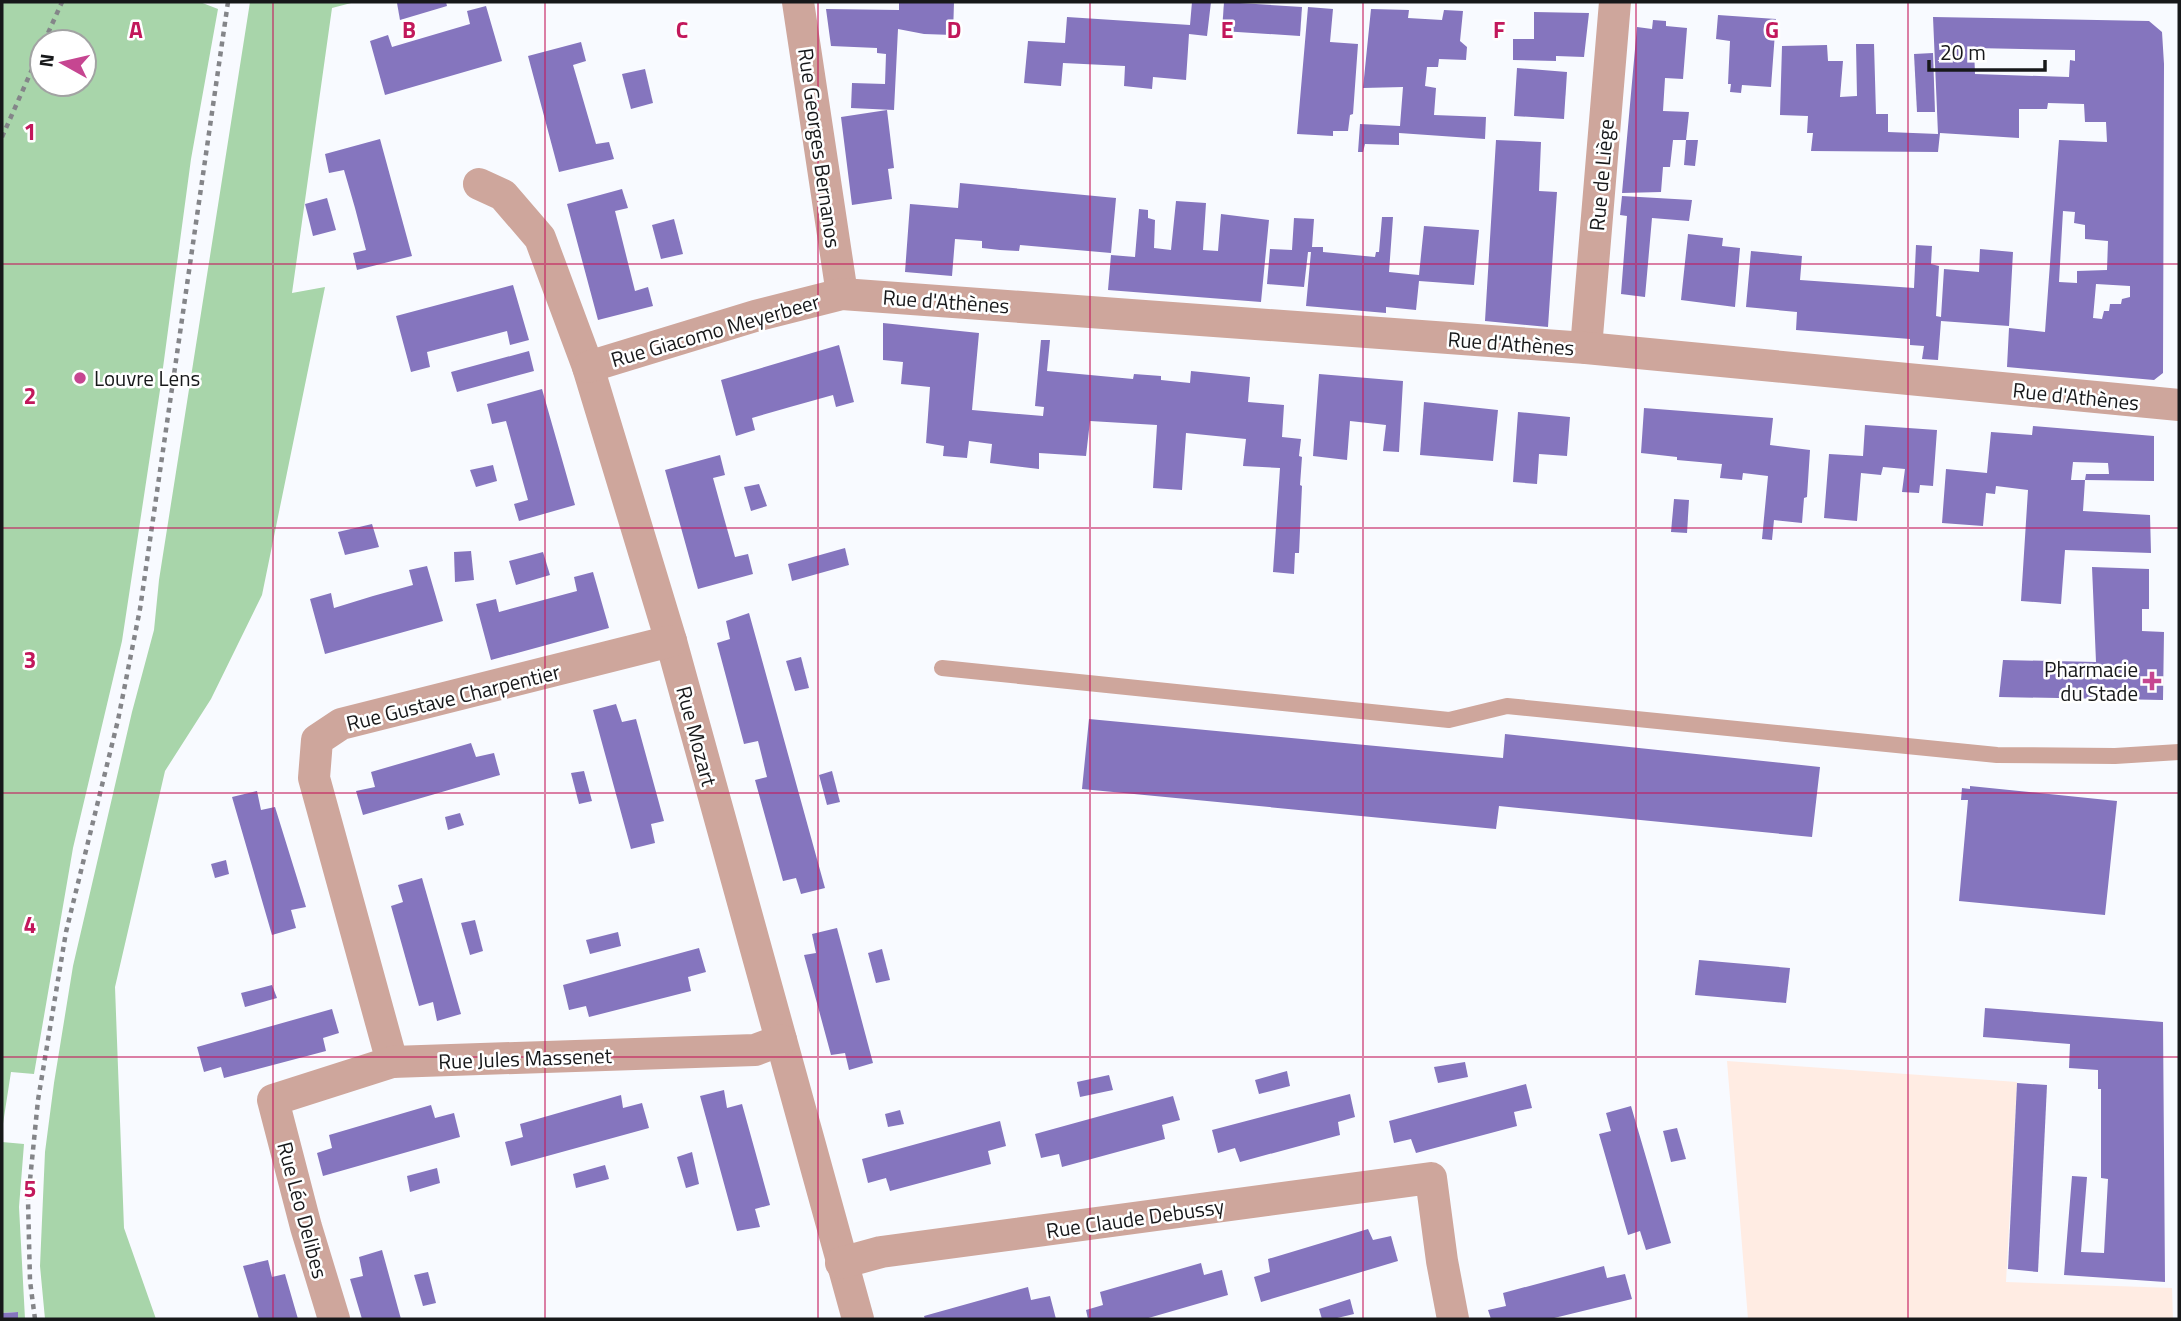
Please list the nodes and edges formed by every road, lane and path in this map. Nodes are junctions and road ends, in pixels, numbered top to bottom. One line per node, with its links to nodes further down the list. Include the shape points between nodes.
1 (62, 2): 5 (path)
2 (227, 2): 20 (path, via 140,608 66,932 38,1100 28,1200)
3 (798, 2): 9 (street, Rue Georges Bernanos)
4 (1615, 2): 10 (street, Rue de Liège)
5 (50, 28)
6 (28, 78): 7 (path)
7 (2, 137)
8 (479, 184): 11 (street, Rue Mozart, via 502,195 540,237)
9 (842, 294): 10 (street, Rue d'Athènes); 11 (street, Rue Giacomo Meyerbeer)
10 (1586, 348): 12 (street, Rue d'Athènes)
11 (588, 367): 13 (street, Rue Mozart)
12 (2179, 405)
13 (671, 641): 16 (street, Rue Mozart); 17 (street, Rue Gustave Charpentier, via 341,724 317,740 314,778)
14 (942, 668): 15 (lane, via 1449,720 1507,706 1997,755)
15 (2179, 752)
16 (781, 1040): 17 (street, Rue Jules Massenet, via 755,1050); 19 (street, Rue Mozart)
17 (392, 1062): 18 (street, Rue Jules Massenet)
18 (273, 1100): 21 (street, Rue Léo Delibes)
19 (841, 1263): 22 (street, Rue Mozart); 23 (street, Rue Claude Debussy, via 881,1252 1431,1178)
20 (35, 1319)
21 (334, 1319)
22 (858, 1319)
23 (1453, 1319)

